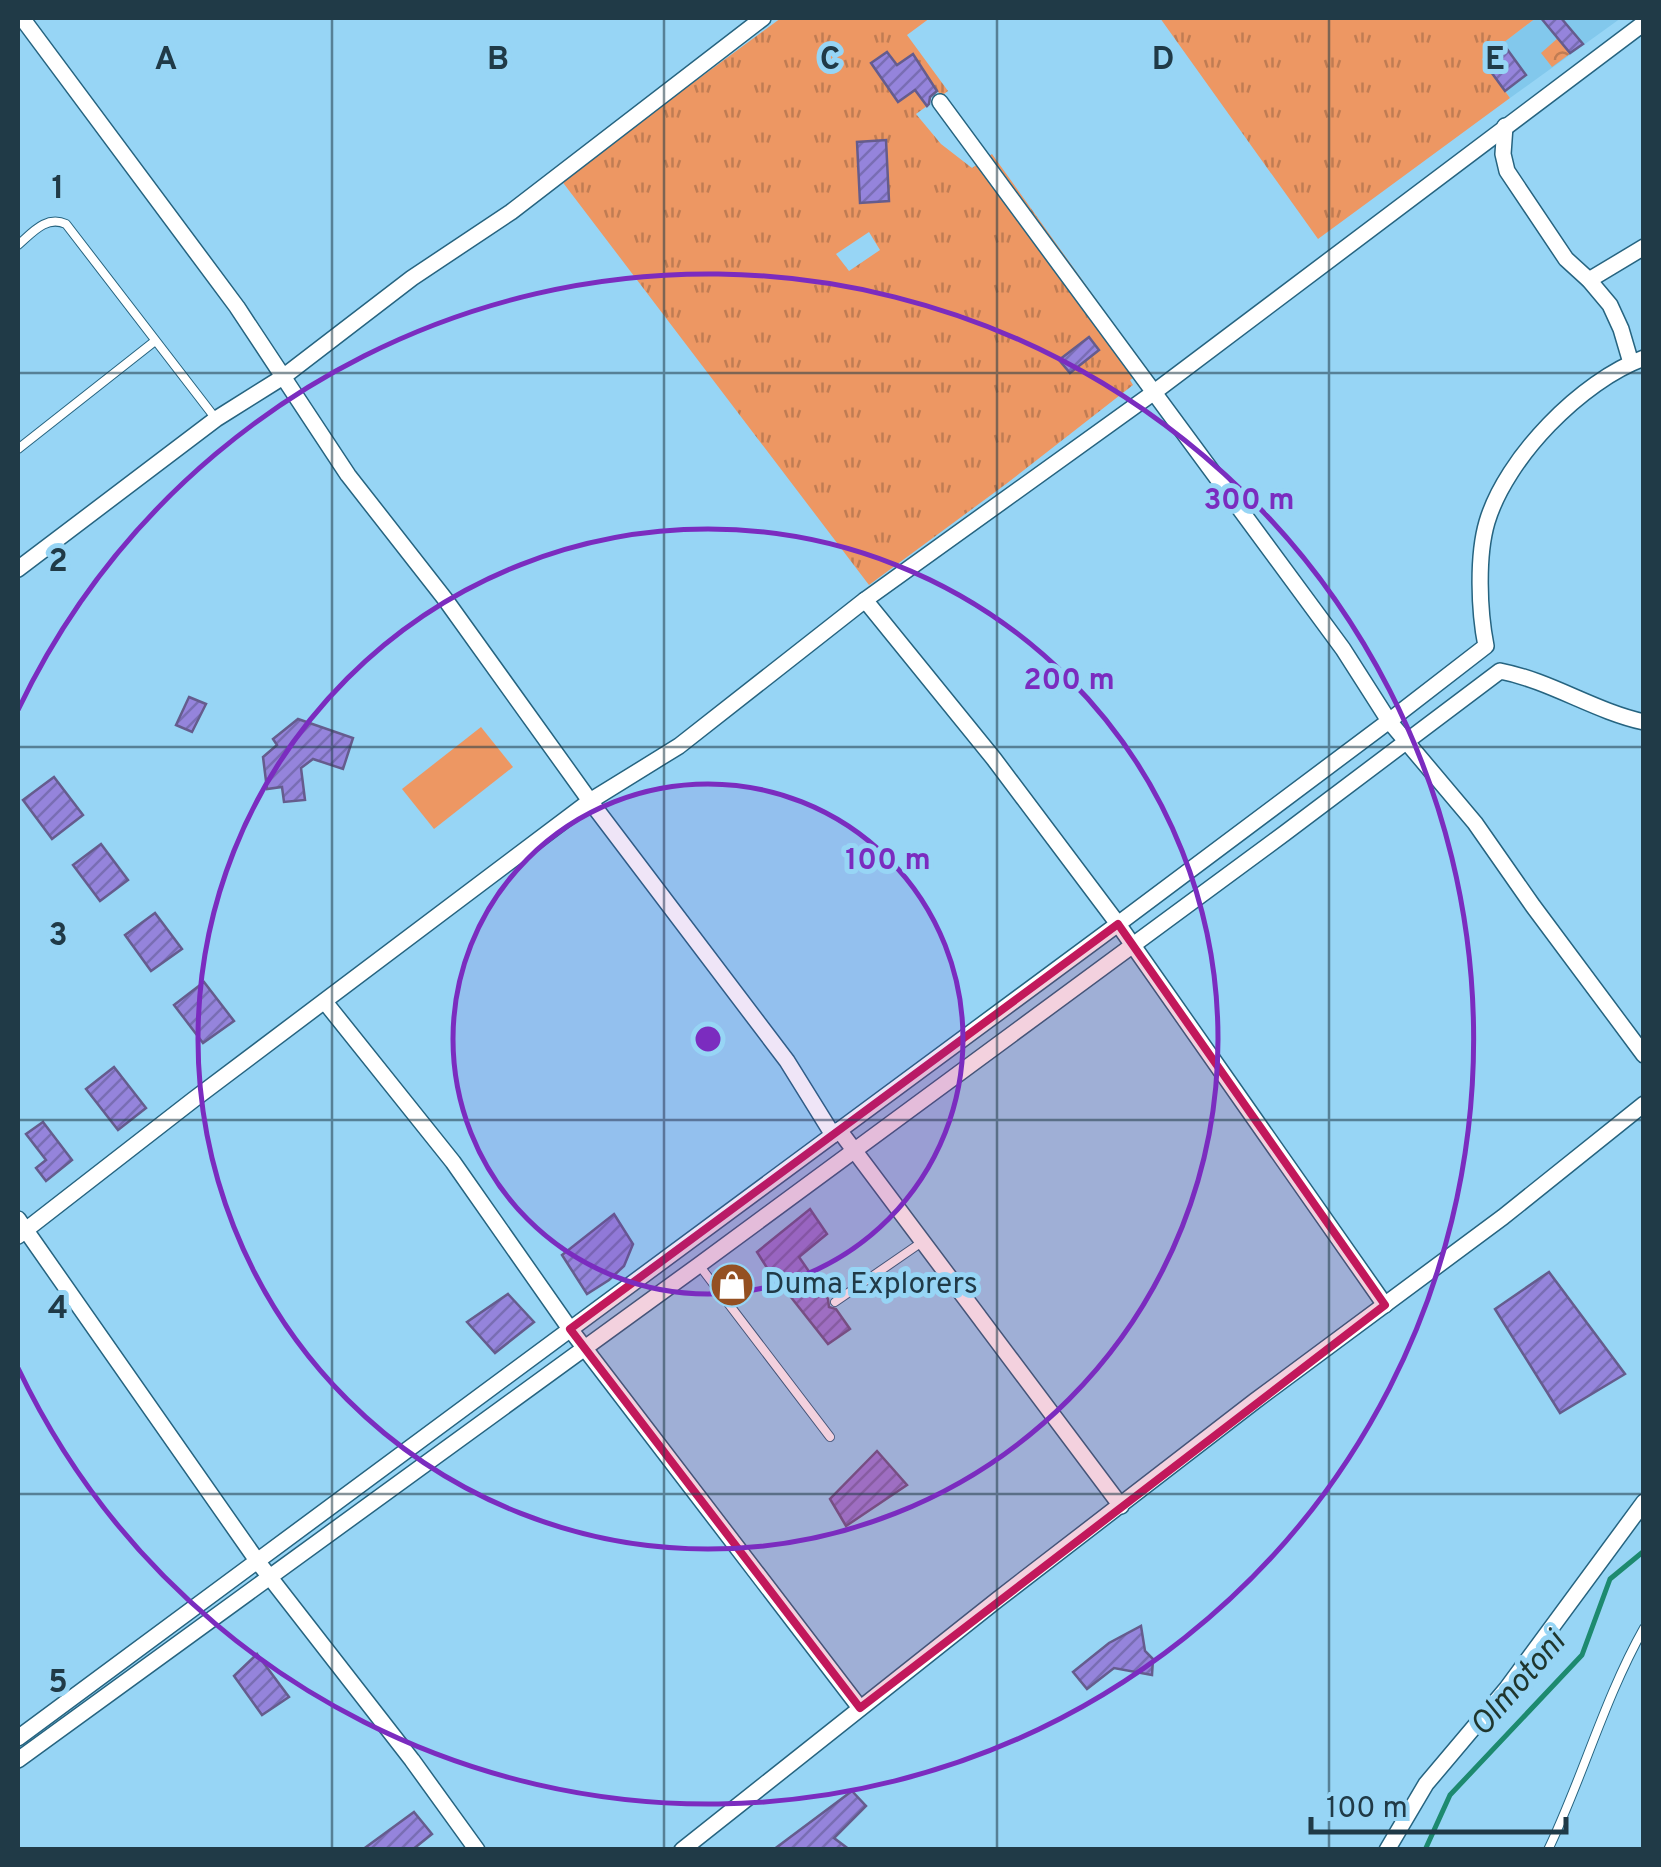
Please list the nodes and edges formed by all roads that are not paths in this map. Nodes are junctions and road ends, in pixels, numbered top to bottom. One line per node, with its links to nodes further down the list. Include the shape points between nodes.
1 (22, 18): 11 (street)
2 (763, 18): 11 (street)
3 (1644, 23): 5 (street)
4 (940, 102): 12 (street)
5 (1505, 126): 8 (street, via 1507,171 1566,258); 12 (street)
6 (18, 244): 9 (lane, via 42,225 66,224)
7 (1644, 248): 8 (street)
8 (1589, 280): 10 (street)
9 (155, 340): 13 (lane); 14 (lane)
10 (1638, 360): 17 (street, via 1568,408 1504,485 1482,546)
11 (283, 376): 13 (street); 22 (street, via 348,475)
12 (1152, 393): 16 (street); 19 (street)
13 (216, 419): 15 (street)
14 (18, 448)
15 (18, 570)
16 (866, 600): 22 (street, via 678,746); 23 (street)
17 (1486, 646): 18 (street); 19 (street)
18 (1500, 670): 20 (street); 21 (street)
19 (1389, 721): 21 (street); 23 (street)
20 (1644, 722)
21 (1404, 741): 24 (street); 26 (street, via 1475,823)
22 (590, 802): 25 (street); 28 (street)
23 (1118, 924): 24 (street); 28 (street)
24 (1133, 945): 29 (street); 34 (street)
25 (325, 1002): 30 (street); 35 (street, via 453,1162)
26 (1644, 1055)
27 (1644, 1104): 34 (street)
28 (836, 1132): 29 (street); 35 (street)
29 (854, 1150): 31 (street); 32 (street)
30 (20, 1228): 40 (street)
31 (922, 1242): 33 (lane); 39 (street)
32 (699, 1266): 36 (street); 37 (lane)
33 (835, 1302)
34 (1385, 1306): 39 (street)
35 (570, 1329): 36 (street); 40 (street)
36 (585, 1348): 41 (street); 43 (street)
37 (830, 1437)
38 (1644, 1502): 48 (street, via 1507,1688 1426,1784)
39 (1121, 1506): 43 (street)
40 (258, 1562): 41 (street); 44 (street)
41 (270, 1576): 45 (street); 46 (street)
42 (1644, 1628): 49 (lane)
43 (860, 1708): 47 (street)
44 (18, 1738)
45 (18, 1760)
46 (477, 1850)
47 (682, 1850)
48 (1387, 1850)
49 (1548, 1850)

